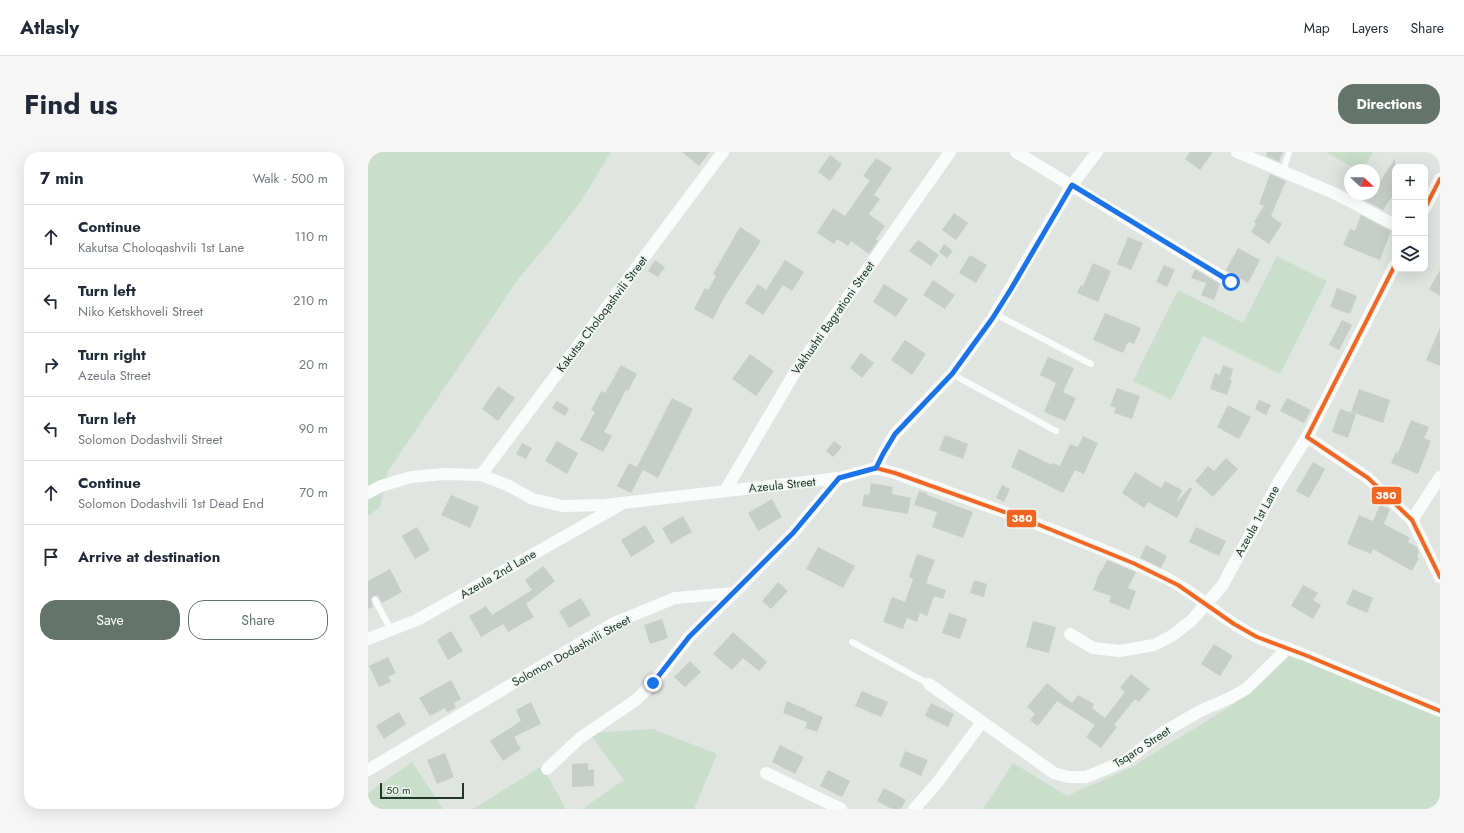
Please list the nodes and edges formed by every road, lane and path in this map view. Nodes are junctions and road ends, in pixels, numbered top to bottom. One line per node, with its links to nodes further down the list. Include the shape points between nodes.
1 (723, 152): 20 (street, Kakutsa Choloqashvili Street)
2 (950, 152): 23 (street, Vakhushti Bagrationi Street, via 795,372)
3 (1016, 152): 9 (street)
4 (1097, 152): 9 (street)
5 (1237, 152): 7 (street)
6 (1289, 152): 7 (lane)
7 (1283, 171): 11 (street, via 1336,194)
8 (1439, 181): 10 (street)
9 (1072, 185): 13 (street); 14 (street)
10 (1428, 202)
11 (1392, 223)
12 (1392, 271): 18 (street, Azeula 1st Lane)
13 (1231, 282)
14 (995, 314): 15 (lane); 16 (street)
15 (1091, 364)
16 (952, 374): 17 (lane); 19 (street, via 895,434)
17 (1056, 431)
18 (1307, 437): 26 (street, via 1368,478); 30 (street, Azeula 1st Lane, via 1280,480 1222,586)
19 (876, 468): 22 (street, Azeula Street); 30 (street, Azeula Street, via 1067,535 1167,578)
20 (481, 475): 24 (street, Azeula Street, via 444,474 411,477 381,486); 25 (street, Azeula Street, via 533,499 563,506)
21 (1440, 477): 26 (street)
22 (839, 478): 23 (street, Azeula Street); 28 (street, via 793,533)
23 (726, 491): 25 (street, Azeula Street)
24 (368, 493)
25 (625, 503): 31 (street, Azeula 2nd Lane, via 417,620)
26 (1412, 520): 27 (street)
27 (1440, 578)
28 (734, 593): 39 (street, via 689,637 653,683 636,700 580,738); 40 (street, Solomon Dodashvili Street, via 675,598 614,623)
29 (376, 600): 31 (lane)
30 (1206, 605): 32 (street, Azeula 1st Lane, via 1173,635 1154,645 1120,651 1093,648); 35 (street, Azeula Street, via 1258,638)
31 (391, 630): 33 (street, Azeula 2nd Lane)
32 (1070, 634)
33 (368, 639)
34 (852, 642): 36 (lane)
35 (1288, 648): 37 (street, Azeula Street); 38 (street, Tsqaro Street, via 1240,692 1162,733 1125,760 1086,777 1068,777 1054,773)
36 (929, 684): 38 (street, Tsqaro Street)
37 (1440, 711)
38 (982, 722): 43 (street, via 937,783)
39 (547, 769)
40 (368, 770)
41 (766, 773): 42 (street)
42 (841, 809)
43 (914, 809)

